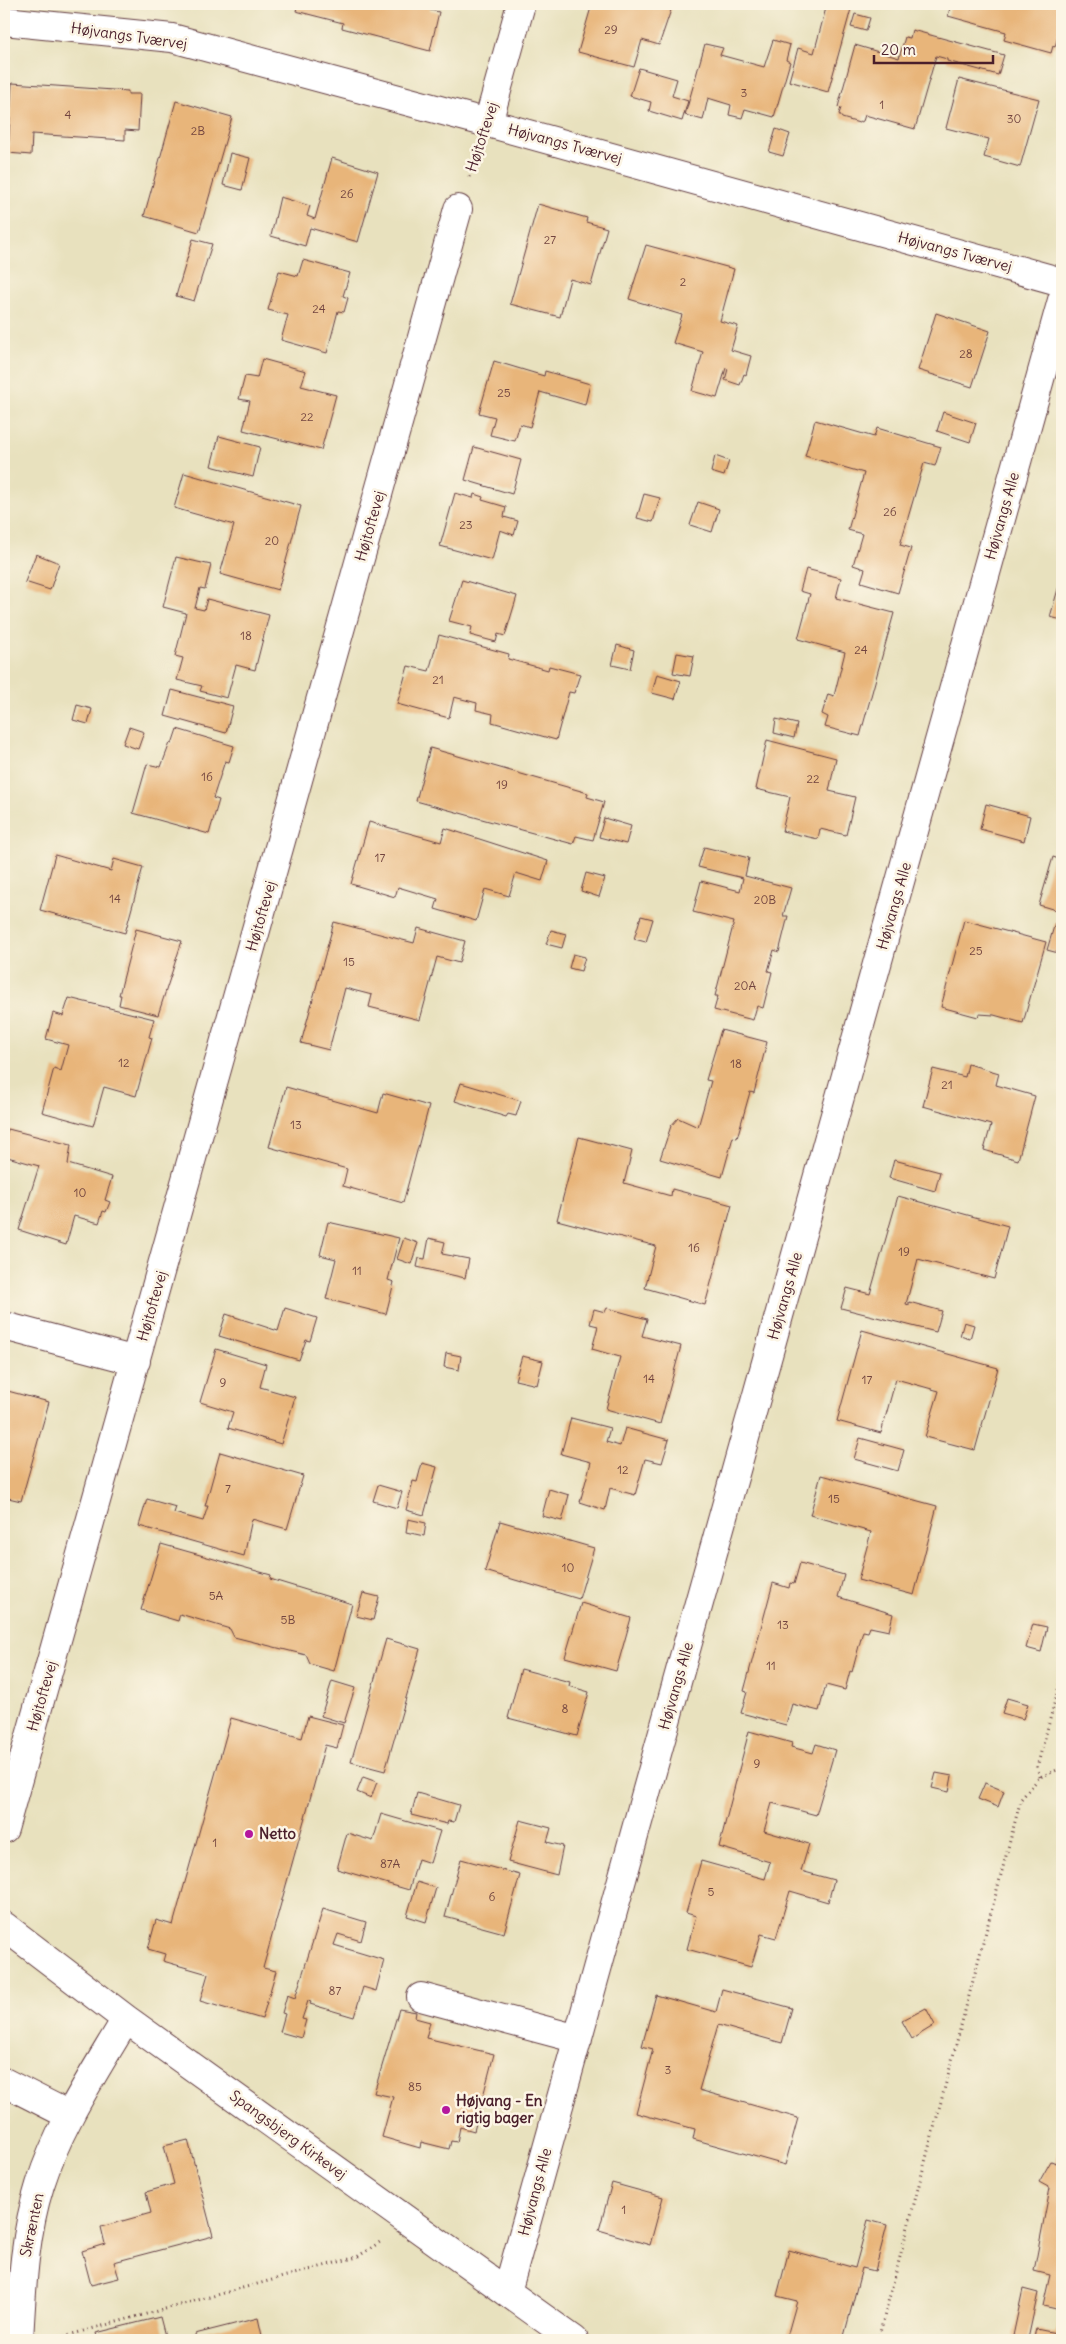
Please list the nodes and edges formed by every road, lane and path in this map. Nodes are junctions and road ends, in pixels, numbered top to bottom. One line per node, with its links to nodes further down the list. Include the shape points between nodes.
1 (521, 4): 3 (street, Højtoftevej)
2 (4, 21): 3 (street, Højvangs Tværvej, via 172,38)
3 (488, 123): 4 (path, Højtoftevej); 5 (street, Højvangs Tværvej)
4 (458, 209): 8 (street, Højtoftevej)
5 (1062, 282)
6 (1062, 300): 16 (street, Højvangs Alle)
7 (4, 1326): 8 (street)
8 (136, 1361): 12 (street, Højtoftevej)
9 (1062, 1675): 11 (path, via 1037,1767)
10 (1062, 1768): 11 (path)
11 (1040, 1777): 24 (path, via 1021,1799)
12 (4, 1829)
13 (4, 1926): 15 (street, Spangsbjerg Kirkevej)
14 (421, 1997): 16 (street)
15 (126, 2019): 18 (street, Skrænten); 19 (street, Spangsbjerg Kirkevej)
16 (578, 2039): 20 (street, Højvangs Alle)
17 (4, 2082): 18 (street)
18 (69, 2115): 21 (street, Skrænten, via 40,2185 23,2265)
19 (409, 2222): 20 (street, Spangsbjerg Kirkevej); 22 (path, via 357,2257)
20 (507, 2292): 23 (street, Spangsbjerg Kirkevej)
21 (19, 2340)
22 (47, 2340)
23 (574, 2340)
24 (878, 2340)

